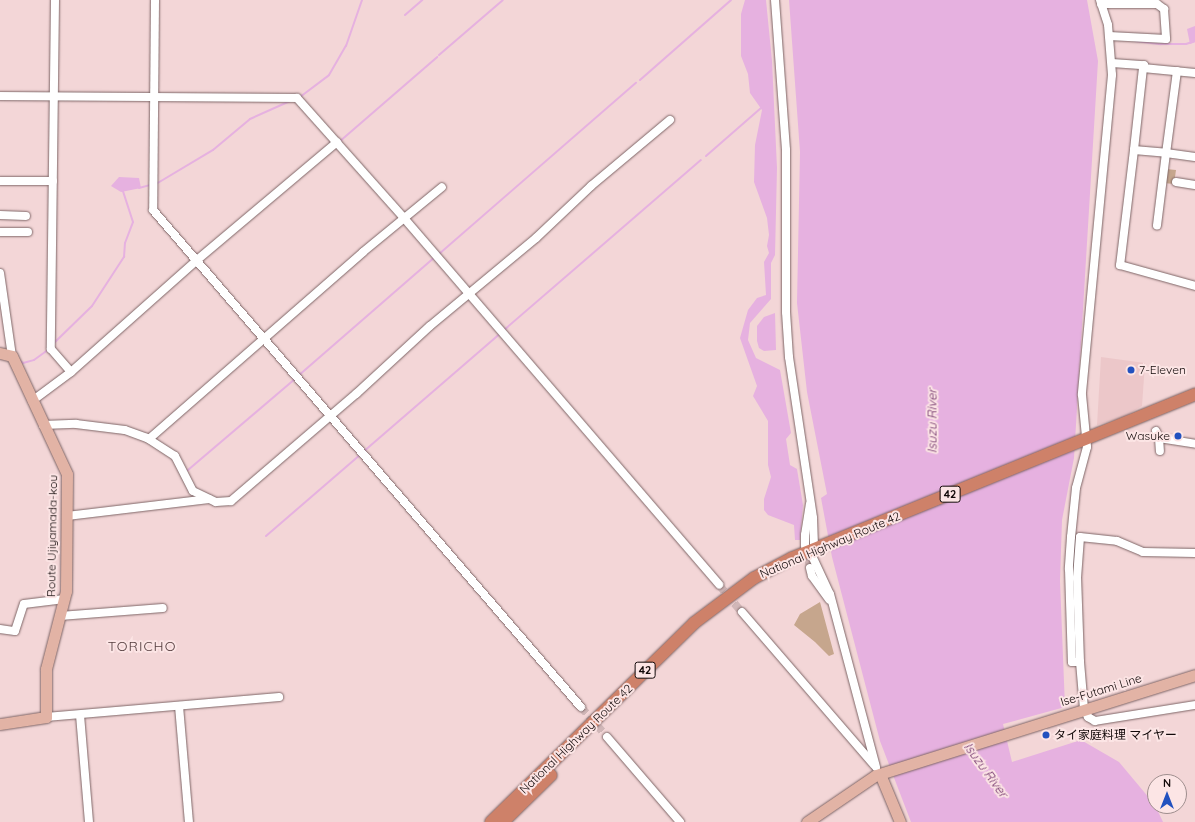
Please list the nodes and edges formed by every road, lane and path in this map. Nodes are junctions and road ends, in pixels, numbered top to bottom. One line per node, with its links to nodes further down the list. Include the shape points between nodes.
1 (54, 0): 11 (street)
2 (155, 0): 12 (street)
3 (775, 0): 49 (street, via 786,150 786,312 811,501)
4 (1101, 2): 5 (street); 5 (street, via 1157,4 1164,9 1166,39)
5 (1109, 36): 6 (street)
6 (1112, 63): 7 (street, via 1144,65); 43 (street, via 1082,395)
7 (1143, 68): 8 (street); 15 (street)
8 (1177, 71): 9 (street); 16 (street)
9 (1195, 73)
10 (0, 96): 11 (street)
11 (54, 96): 12 (street); 19 (street)
12 (154, 98): 14 (street, via 297,98); 29 (street, via 153,210)
13 (670, 120): 32 (street)
14 (337, 142): 25 (street); 29 (street)
15 (1134, 150): 16 (street); 31 (street, via 1120,265)
16 (1166, 153): 17 (street); 26 (street)
17 (1195, 157)
18 (0, 181): 19 (street)
19 (53, 181): 36 (street, via 51,349)
20 (1176, 182): 21 (street)
21 (1195, 185)
22 (442, 187): 25 (street)
23 (0, 215): 24 (street)
24 (26, 216)
25 (403, 217): 32 (street); 33 (street)
26 (1157, 225)
27 (0, 232): 28 (street)
28 (28, 232)
29 (197, 260): 33 (street); 36 (street)
30 (0, 273): 35 (street)
31 (1195, 286)
32 (469, 294): 40 (street); 50 (street)
33 (264, 338): 40 (street); 42 (street)
34 (0, 353): 35 (main road)
35 (12, 356): 38 (main road, Route Ujiyamada-kou)
36 (71, 372): 38 (street)
37 (1195, 394): 43 (highway, National Highway Route 42 / 42)
38 (32, 401): 41 (main road, Route Ujiyamada-kou)
39 (1195, 403): 43 (highway, National Highway Route 42 / 42)
40 (330, 415): 46 (street, via 231,501 223,503); 61 (street)
41 (43, 425): 42 (street, via 76,424 125,430); 47 (main road, Route Ujiyamada-kou, via 66,469)
42 (149, 439): 46 (street, via 175,456 191,488)
43 (1083, 444): 49 (highway, National Highway Route 42 / 42); 56 (street, via 1076,488 1069,569)
44 (1195, 444): 45 (street, via 1158,434)
45 (1160, 450)
46 (210, 499): 47 (street)
47 (67, 516): 51 (main road, Route Ujiyamada-kou)
48 (1195, 553): 56 (street, via 1143,552 1117,541 1080,537)
49 (815, 554): 67 (street, via 833,605); 70 (highway, National Highway Route 42 / 42, via 754,578 711,608); 71 (highway, National Highway Route 42 / 42, via 762,582 717,614)
50 (719, 585)
51 (64, 599): 54 (main road, Route Ujiyamada-kou); 55 (street, via 24,604 15,631)
52 (163, 608): 54 (street)
53 (742, 612): 67 (street)
54 (60, 616): 64 (main road, Route Ujiyamada-kou, via 46,669)
55 (0, 629)
56 (1076, 662): 62 (street)
57 (1195, 675): 62 (main road, Ise-Futami Line)
58 (279, 697): 60 (street)
59 (1195, 704): 62 (street, via 1095,721 1088,717)
60 (179, 706): 63 (street); 69 (street)
61 (581, 707)
62 (1084, 709): 67 (main road, Ise-Futami Line)
63 (80, 715): 64 (street); 68 (street)
64 (46, 717): 65 (main road)
65 (0, 724)
66 (607, 737): 72 (street)
67 (881, 771): 73 (main road, Ise-Futami Line); 74 (main road)
68 (89, 822)
69 (189, 822)
70 (491, 822)
71 (503, 822)
72 (680, 822)
73 (807, 822)
74 (900, 822)

